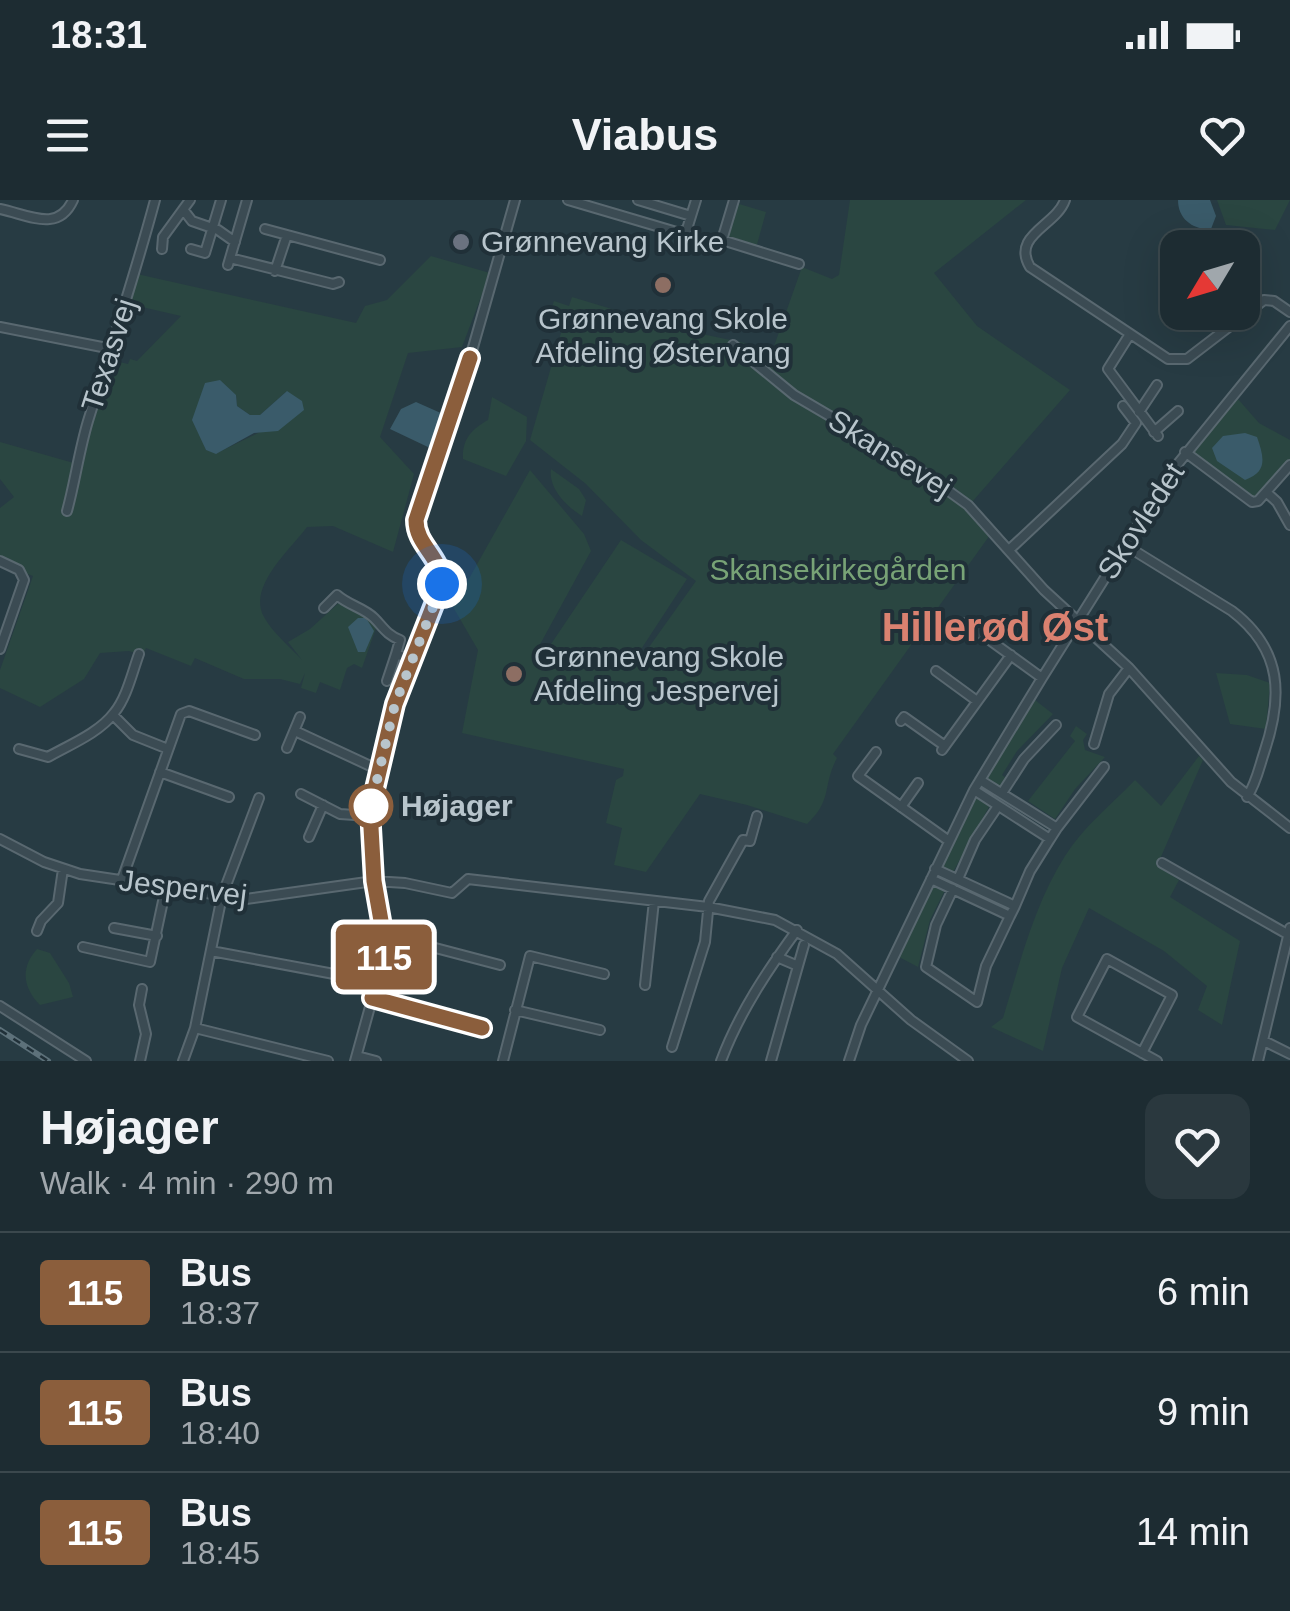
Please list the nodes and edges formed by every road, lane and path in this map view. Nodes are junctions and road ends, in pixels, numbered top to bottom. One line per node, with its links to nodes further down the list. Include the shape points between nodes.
1 (19, 200): 14 (street)
2 (74, 200): 14 (street, via 53,221)
3 (156, 200): 32 (street, Texasvej)
4 (190, 200): 15 (street)
5 (221, 200): 17 (street)
6 (247, 200): 20 (street)
7 (515, 200): 52 (street, via 416,520 442,584)
8 (568, 200): 16 (street, via 680,233)
9 (638, 200): 16 (street)
10 (696, 200): 16 (street)
11 (734, 200): 24 (street, via 722,240)
12 (1065, 200): 30 (street, via 1029,237 1025,260)
13 (0, 208): 14 (street)
14 (16, 212)
15 (184, 212): 17 (street); 21 (street)
16 (691, 216)
17 (213, 228): 20 (street); 22 (street, via 206,254)
18 (265, 229): 19 (street)
19 (287, 234): 23 (street); 25 (street)
20 (235, 242): 25 (street, via 229,262)
21 (162, 248)
22 (191, 249)
23 (380, 260)
24 (799, 264)
25 (276, 270): 26 (street)
26 (339, 282)
27 (1290, 312): 28 (street); 30 (street, via 1264,300 1181,361)
28 (1290, 324): 37 (street, Skovledet)
29 (0, 327): 32 (street)
30 (1130, 334): 36 (street, via 1108,370)
31 (734, 345): 43 (street, Skansevej, via 794,396 932,476)
32 (112, 348): 40 (street, Texasvej)
33 (1158, 385): 36 (street)
34 (1122, 406): 43 (street, via 1136,423 1122,444)
35 (1178, 410): 36 (street, via 1156,434)
36 (1139, 412)
37 (1185, 452): 39 (street, via 1248,501); 42 (street, Skovledet)
38 (1290, 465): 39 (street)
39 (1266, 492): 41 (street)
40 (67, 511)
41 (1290, 526)
42 (1126, 546): 46 (street, Skovledet); 79 (street, via 1232,611 1265,646 1276,710)
43 (1009, 550): 46 (street, Skansevej)
44 (0, 562): 48 (street, via 24,580)
45 (324, 608): 50 (street, via 337,594 372,616 400,640)
46 (1078, 620): 53 (street, Skansevej); 55 (street, Skovledet)
47 (966, 622): 51 (street)
48 (0, 649)
49 (139, 654): 58 (street)
50 (396, 654): 52 (street); 56 (street)
51 (1010, 655): 55 (street); 57 (street)
52 (412, 660): 70 (street)
53 (1130, 668): 64 (street, via 1109,694); 79 (street, Skansevej)
54 (936, 671): 57 (street)
55 (1042, 678): 72 (street, Skovledet)
56 (387, 681)
57 (978, 701): 60 (street, via 943,748)
58 (113, 716): 66 (street, via 48,757); 67 (street, via 133,735)
59 (300, 717): 62 (street)
60 (901, 721)
61 (1056, 725): 75 (street)
62 (294, 731): 65 (street); 70 (street)
63 (255, 735): 67 (street, via 186,711)
64 (1094, 744)
65 (288, 748)
66 (19, 749)
67 (168, 749): 71 (street)
68 (876, 752): 82 (street, via 858,776)
69 (1104, 767): 86 (street)
70 (379, 770): 83 (street)
71 (160, 772): 77 (street); 97 (street)
72 (980, 780): 74 (street, Skovledet); 75 (street)
73 (918, 783): 82 (street)
74 (974, 790): 81 (street); 90 (street, Skovledet)
75 (1002, 793): 86 (street)
76 (301, 794): 80 (street)
77 (229, 797)
78 (259, 798): 100 (street)
79 (1247, 798): 85 (street, Skansevej)
80 (322, 805): 83 (street); 87 (street)
81 (998, 806): 89 (street); 95 (street)
82 (901, 807): 90 (street)
83 (370, 816): 96 (street)
84 (758, 816): 103 (street)
85 (1289, 826)
86 (1057, 828): 89 (street)
87 (309, 837)
88 (0, 840): 92 (street, Jespervej)
89 (1050, 840): 102 (street)
90 (949, 842): 93 (street, Skovledet)
91 (1163, 863): 108 (street)
92 (63, 869): 97 (street, Jespervej); 107 (street, via 58,903)
93 (936, 869): 94 (street, Skovledet); 95 (street)
94 (931, 878): 99 (street); 121 (street, Skovledet)
95 (958, 879): 102 (street)
96 (374, 881): 100 (street, Jespervej, via 266,898); 101 (street, Jespervej, via 452,893 468,879 495,880); 109 (street)
97 (121, 882): 98 (street, Jespervej)
98 (166, 888): 100 (street, Jespervej); 110 (street)
99 (952, 889): 104 (street); 104 (street, via 926,967 977,1002)
100 (222, 896): 113 (street)
101 (654, 901): 103 (street, Jespervej); 119 (street)
102 (1015, 906): 104 (street)
103 (708, 908): 106 (street, Jespervej); 129 (street, via 705,942)
104 (1010, 916)
105 (114, 928): 110 (street)
106 (798, 930): 114 (street); 121 (street, Jespervej)
107 (37, 931)
108 (1289, 931): 128 (street)
109 (386, 935): 115 (street); 122 (street)
110 (157, 936): 112 (street, via 150,962)
111 (804, 945): 116 (street)
112 (84, 947)
113 (211, 952): 118 (street); 125 (street)
114 (777, 957): 116 (street); 139 (street)
115 (500, 965)
116 (798, 966): 140 (street)
117 (604, 974): 124 (street, via 530,956)
118 (350, 976)
119 (645, 985)
120 (142, 989): 134 (street, via 146,1034)
121 (877, 991): 141 (street, Skovledet); 142 (street, Jespervej)
122 (372, 998): 126 (street); 132 (street)
123 (0, 1006): 133 (street)
124 (516, 1010): 127 (street); 138 (street)
125 (195, 1028): 135 (street); 136 (street)
126 (482, 1028)
127 (600, 1030)
128 (1264, 1041): 131 (street); 144 (street)
129 (672, 1047)
130 (1142, 1053): 130 (street, via 1078,1016 1108,959 1172,995); 143 (street)
131 (1290, 1054)
132 (356, 1058): 137 (street)
133 (86, 1061)
134 (140, 1061)
135 (183, 1061)
136 (328, 1061)
137 (376, 1061)
138 (504, 1061)
139 (721, 1061)
140 (771, 1061)
141 (849, 1061)
142 (968, 1061)
143 (1157, 1061)
144 (1258, 1061)

